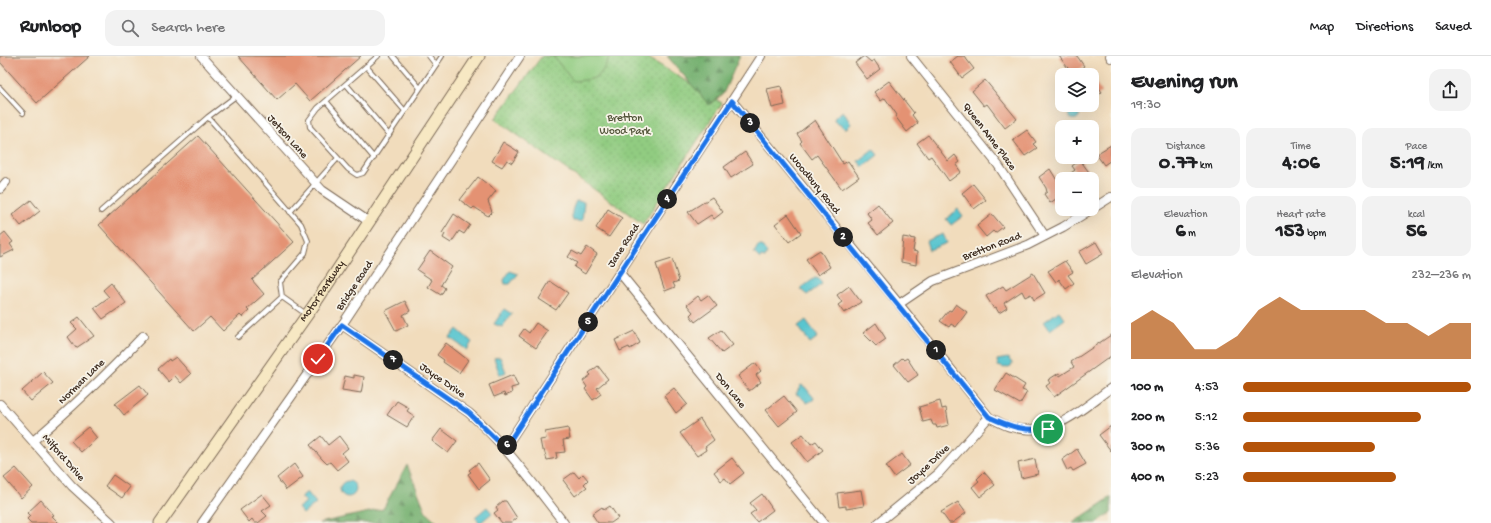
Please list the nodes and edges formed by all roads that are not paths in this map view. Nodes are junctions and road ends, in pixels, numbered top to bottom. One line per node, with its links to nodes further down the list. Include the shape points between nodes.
1 (201, 56): 15 (street, Jetson Lane)
2 (378, 56): 11 (lane)
3 (393, 56): 14 (lane)
4 (429, 56): 10 (lane)
5 (442, 56): 10 (lane)
6 (479, 56): 32 (main road, Motor Parkway)
7 (520, 56): 38 (street, Bridge Road)
8 (761, 56): 17 (street, Jane Road)
9 (911, 56): 33 (street, Queen Anne Place, via 998,165)
10 (436, 65): 14 (lane)
11 (366, 66): 12 (lane); 18 (lane)
12 (346, 84): 16 (lane); 21 (lane)
13 (0, 88): 19 (lane)
14 (420, 88): 18 (lane)
15 (236, 96): 20 (lane); 25 (street, Jetson Lane)
16 (326, 101): 22 (lane, via 309,120 310,127); 23 (lane)
17 (732, 101): 34 (street, Jane Road); 36 (street, Woodbury Road)
18 (405, 111): 21 (lane)
19 (23, 113)
20 (208, 117): 29 (lane); 30 (lane)
21 (389, 135): 23 (lane)
22 (338, 158): 23 (lane, via 357,175 363,173); 25 (lane)
23 (374, 158)
24 (6, 182): 26 (street)
25 (315, 184): 30 (lane); 32 (street, Jetson Lane)
26 (0, 189)
27 (1111, 197): 28 (street, Bretton Road)
28 (1099, 205)
29 (102, 211)
30 (290, 212): 35 (lane, via 301,224 308,241 305,253 280,282)
31 (1080, 216): 33 (street, Bretton Road)
32 (368, 221): 37 (main road, Motor Parkway)
33 (1045, 236): 36 (street, Bretton Road, via 1007,254 933,281)
34 (620, 273): 45 (street, Jane Road); 50 (street, Don Lane)
35 (282, 297): 37 (lane); 40 (lane)
36 (899, 304): 43 (street, Woodbury Road)
37 (307, 315): 47 (main road, Motor Parkway)
38 (342, 325): 45 (street, Joyce Drive, via 469,413); 48 (street, Bridge Road)
39 (143, 336): 44 (street, Norman Lane, via 75,405)
40 (238, 337)
41 (1111, 388): 43 (street, Woodbury Road, via 1065,421 1048,429 1010,427)
42 (0, 404): 44 (street, Milford Drive)
43 (989, 417): 51 (street, Joyce Drive, via 939,473)
44 (33, 441): 46 (street, Milford Drive, via 72,486)
45 (505, 448): 49 (street, Joyce Drive)
46 (112, 523)
47 (160, 523)
48 (202, 523)
49 (564, 523)
50 (824, 523)
51 (878, 523)

